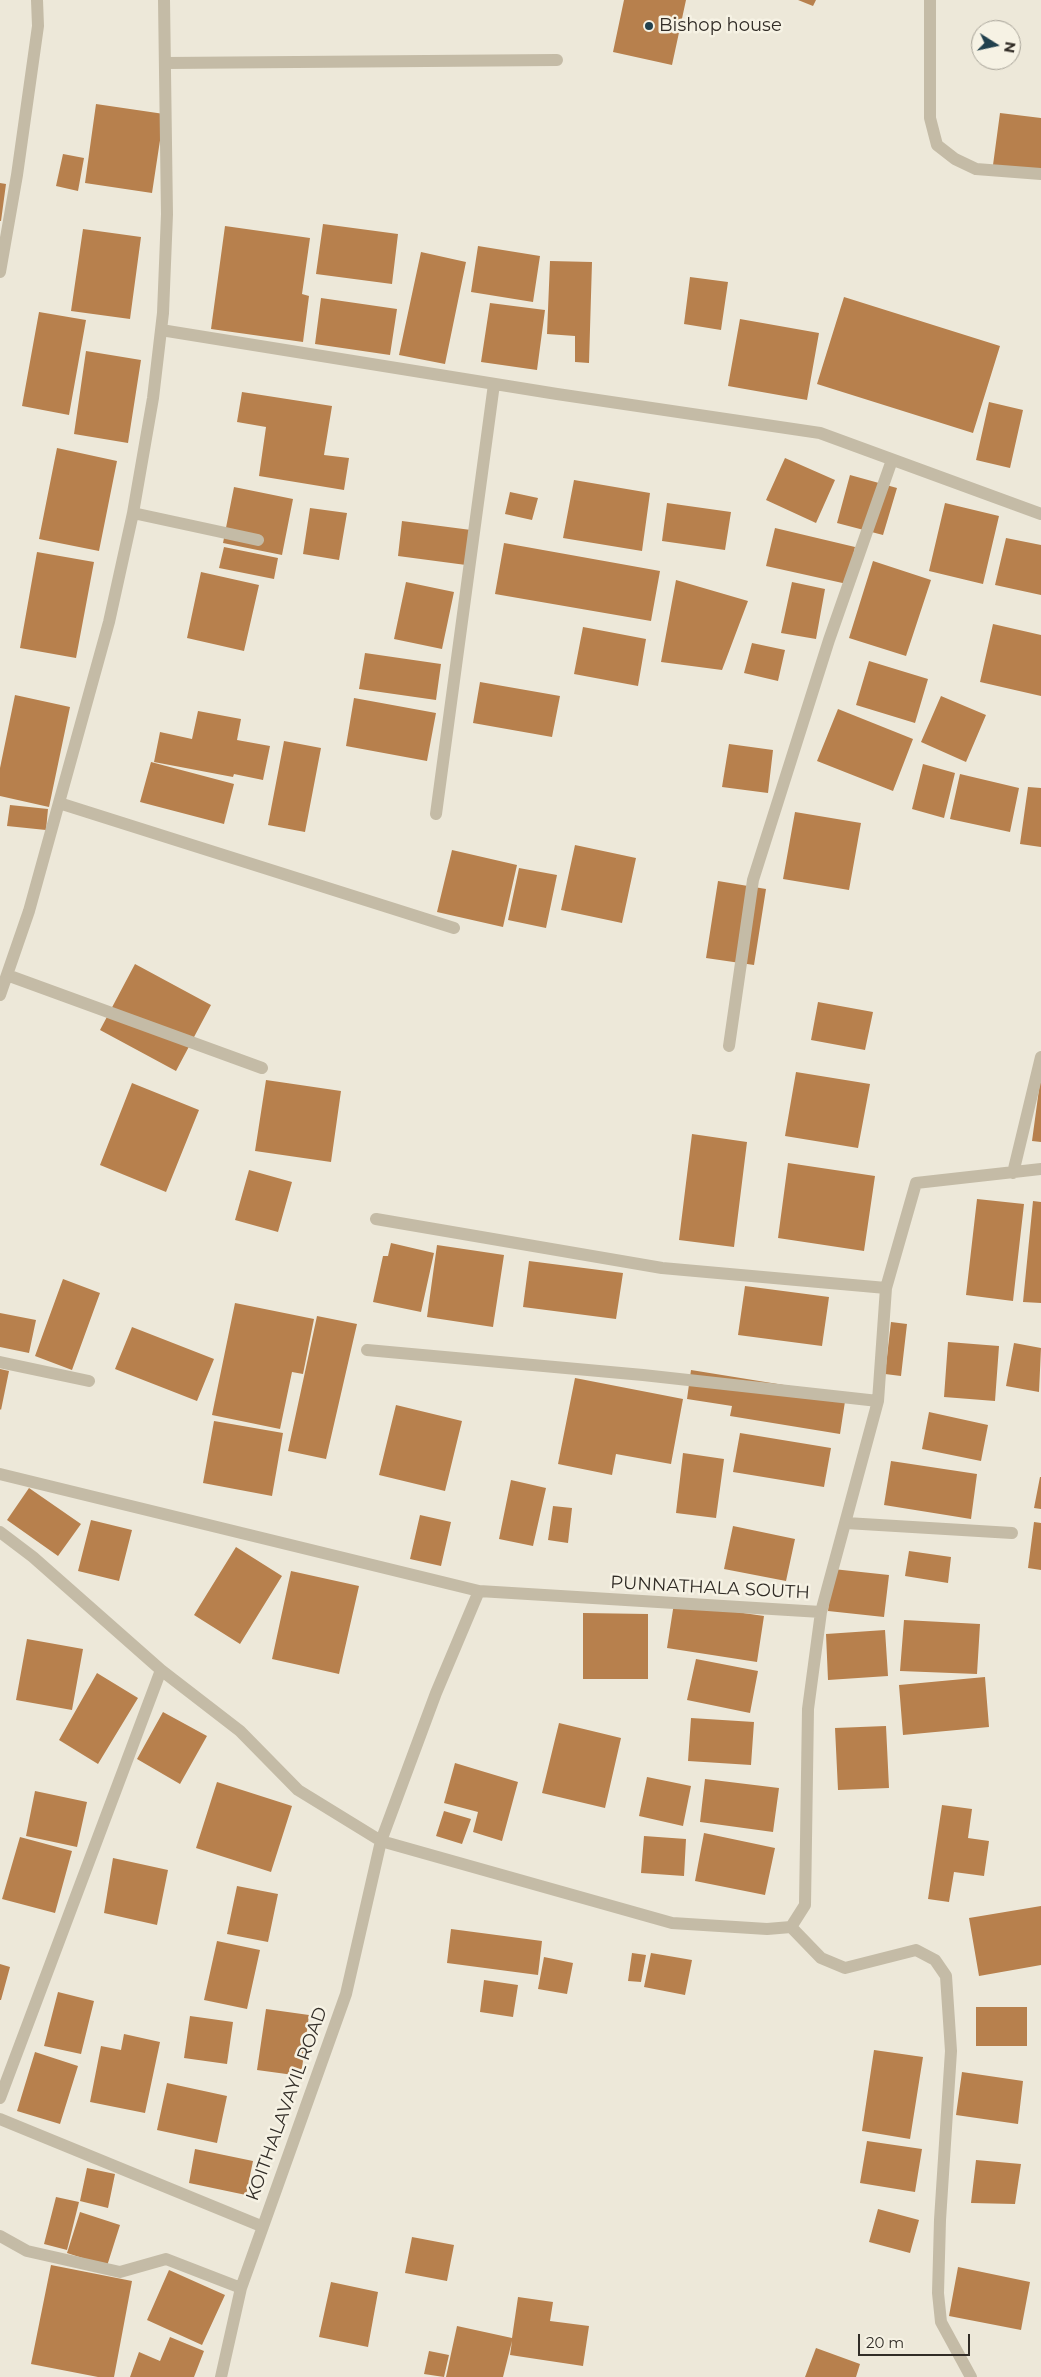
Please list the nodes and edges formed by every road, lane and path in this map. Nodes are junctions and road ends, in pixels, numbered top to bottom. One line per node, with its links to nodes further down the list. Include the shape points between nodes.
1 (37, 0): 7 (street, via 38,26)
2 (164, 0): 5 (street)
3 (930, 0): 6 (street, via 930,118 937,146 976,169)
4 (557, 60): 5 (street)
5 (166, 63): 8 (street, via 167,214)
6 (1041, 174)
7 (0, 270)
8 (161, 330): 9 (street); 11 (street)
9 (494, 384): 10 (street, via 820,433); 15 (street)
10 (892, 460): 12 (street); 19 (street, via 829,640 753,880)
11 (133, 513): 13 (street); 14 (street, via 109,622)
12 (1041, 514)
13 (258, 540)
14 (59, 803): 16 (street); 17 (street, via 29,911)
15 (436, 814)
16 (454, 928)
17 (7, 975): 18 (street); 21 (street)
18 (0, 995)
19 (729, 1046)
20 (1041, 1057): 23 (street)
21 (262, 1068)
22 (1041, 1169): 23 (street, PUNNATHALA SOUTH)
23 (1013, 1173): 25 (street, PUNNATHALA SOUTH, via 916,1183)
24 (376, 1219): 25 (street, via 662,1268)
25 (886, 1288): 29 (street, PUNNATHALA SOUTH)
26 (367, 1350): 29 (street, via 643,1375)
27 (0, 1362): 28 (street)
28 (89, 1381)
29 (878, 1401): 31 (street, PUNNATHALA SOUTH)
30 (0, 1474): 34 (street, PUNNATHALA SOUTH)
31 (846, 1523): 33 (street); 35 (street, PUNNATHALA SOUTH)
32 (0, 1532): 36 (street)
33 (1012, 1533)
34 (478, 1591): 35 (street, PUNNATHALA SOUTH); 37 (street)
35 (821, 1612): 38 (street, via 808,1709 805,1904)
36 (161, 1670): 37 (street, via 240,1731 298,1790); 39 (street)
37 (381, 1841): 38 (street, via 672,1923 767,1929); 41 (street, KOITHALAVAYIL ROAD, via 346,1994)
38 (790, 1927): 45 (street, via 821,1958 845,1968 916,1950 935,1960 946,1976 951,2051 938,2293 941,2322)
39 (0, 2098)
40 (0, 2119): 41 (street)
41 (262, 2226): 43 (street, KOITHALAVAYIL ROAD)
42 (0, 2236): 43 (street, via 27,2251 120,2272 166,2260)
43 (241, 2288): 44 (street, KOITHALAVAYIL ROAD)
44 (221, 2377)
45 (971, 2377)

